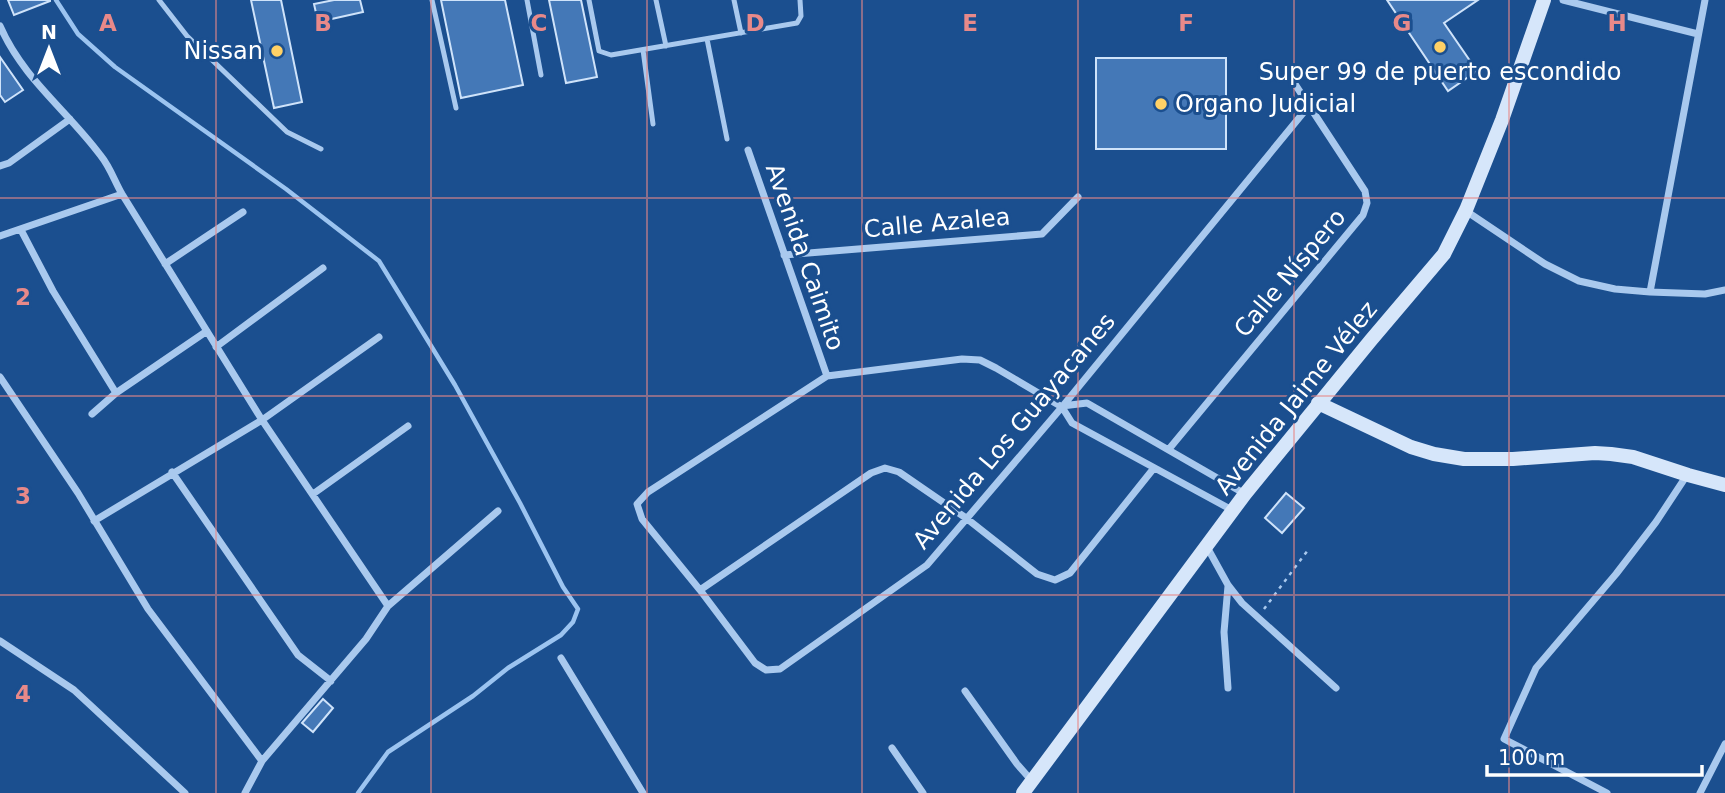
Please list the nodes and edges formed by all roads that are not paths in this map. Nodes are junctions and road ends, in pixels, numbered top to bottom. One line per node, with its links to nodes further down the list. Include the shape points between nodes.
1 (159, 0): 25 (lane, via 187,36 287,132)
2 (432, 0): 20 (lane)
3 (527, 0): 18 (lane)
4 (589, 0): 17 (lane, via 599,51 611,55)
5 (656, 0): 16 (lane)
6 (734, 0): 12 (lane)
7 (800, 0): 12 (lane, via 802,16 797,23)
8 (1544, 0): 30 (street, Avenida Jaime Vélez)
9 (1563, 0): 13 (street)
10 (1704, 0): 13 (street)
11 (0, 26): 15 (street)
12 (741, 33): 14 (lane)
13 (1698, 34): 38 (street)
14 (707, 39): 16 (lane); 24 (lane)
15 (4, 46): 22 (street)
16 (666, 46): 17 (lane)
17 (643, 50): 23 (lane)
18 (541, 75)
19 (1289, 75): 21 (street, Calle Níspero)
20 (456, 107)
21 (1308, 107): 46 (street, Avenida Los Guayacanes); 50 (street, Calle Níspero, via 1365,191 1363,215)
22 (70, 119): 27 (street); 28 (street, via 103,158)
23 (653, 124)
24 (727, 139)
25 (321, 149)
26 (748, 150): 34 (street, Avenida Caimito)
27 (0, 166)
28 (122, 194): 32 (street); 35 (street)
29 (1078, 197): 34 (street, Calle Azalea, via 1042,234)
30 (1466, 211): 38 (street, via 1579,281); 45 (street, Avenida Jaime Vélez, via 1444,254)
31 (243, 212): 35 (street)
32 (21, 230): 33 (street); 44 (street)
33 (0, 236)
34 (784, 255): 42 (street, Avenida Caimito)
35 (165, 264): 39 (street)
36 (323, 268): 41 (street)
37 (1725, 290): 38 (street)
38 (1650, 292)
39 (207, 331): 41 (street); 44 (street)
40 (379, 337): 48 (street)
41 (216, 347): 48 (street)
42 (827, 376): 46 (street, via 980,360); 63 (street, Avenida Los Guayacanes, via 648,492 637,504 642,519)
43 (0, 377): 60 (street)
44 (116, 393): 47 (street)
45 (1318, 403): 53 (street, via 1434,454 1513,459 1611,454); 56 (street, Avenida Jaime Vélez)
46 (1062, 407): 50 (street, via 1087,402); 51 (street, via 1072,423); 59 (street, Avenida Los Guayacanes)
47 (92, 414)
48 (262, 420): 52 (street); 55 (street)
49 (408, 426): 55 (street)
50 (1169, 449): 56 (street)
51 (1154, 468): 57 (street); 59 (street, via 1070,573 1055,580 1037,574)
52 (172, 472): 60 (street); 67 (street, via 298,655)
53 (1688, 475): 54 (street); 79 (street, via 1616,575 1536,668 1504,739)
54 (1725, 485)
55 (313, 494): 64 (street)
56 (1245, 494): 57 (street, Avenida Jaime Vélez)
57 (1232, 510): 61 (street, Avenida Jaime Vélez)
58 (498, 511): 64 (street)
59 (966, 518): 63 (street, via 900,472 885,468 871,473); 63 (street, Avenida Los Guayacanes, via 927,565 780,669 766,670 755,663)
60 (94, 521): 73 (street, via 148,609)
61 (1207, 546): 62 (street); 74 (street, Avenida Jaime Vélez)
62 (1228, 585): 68 (street, via 1224,632); 69 (street)
63 (700, 590)
64 (388, 606): 67 (street)
65 (0, 641): 75 (street, via 74,690)
66 (561, 658): 77 (street)
67 (331, 681): 73 (street)
68 (1228, 688)
69 (1336, 688)
70 (965, 691): 74 (street)
71 (1725, 744): 80 (street)
72 (892, 748): 78 (street)
73 (262, 761): 76 (street)
74 (1028, 787)
75 (185, 793)
76 (245, 793)
77 (643, 793)
78 (923, 793)
79 (1607, 793)
80 (1700, 793)

